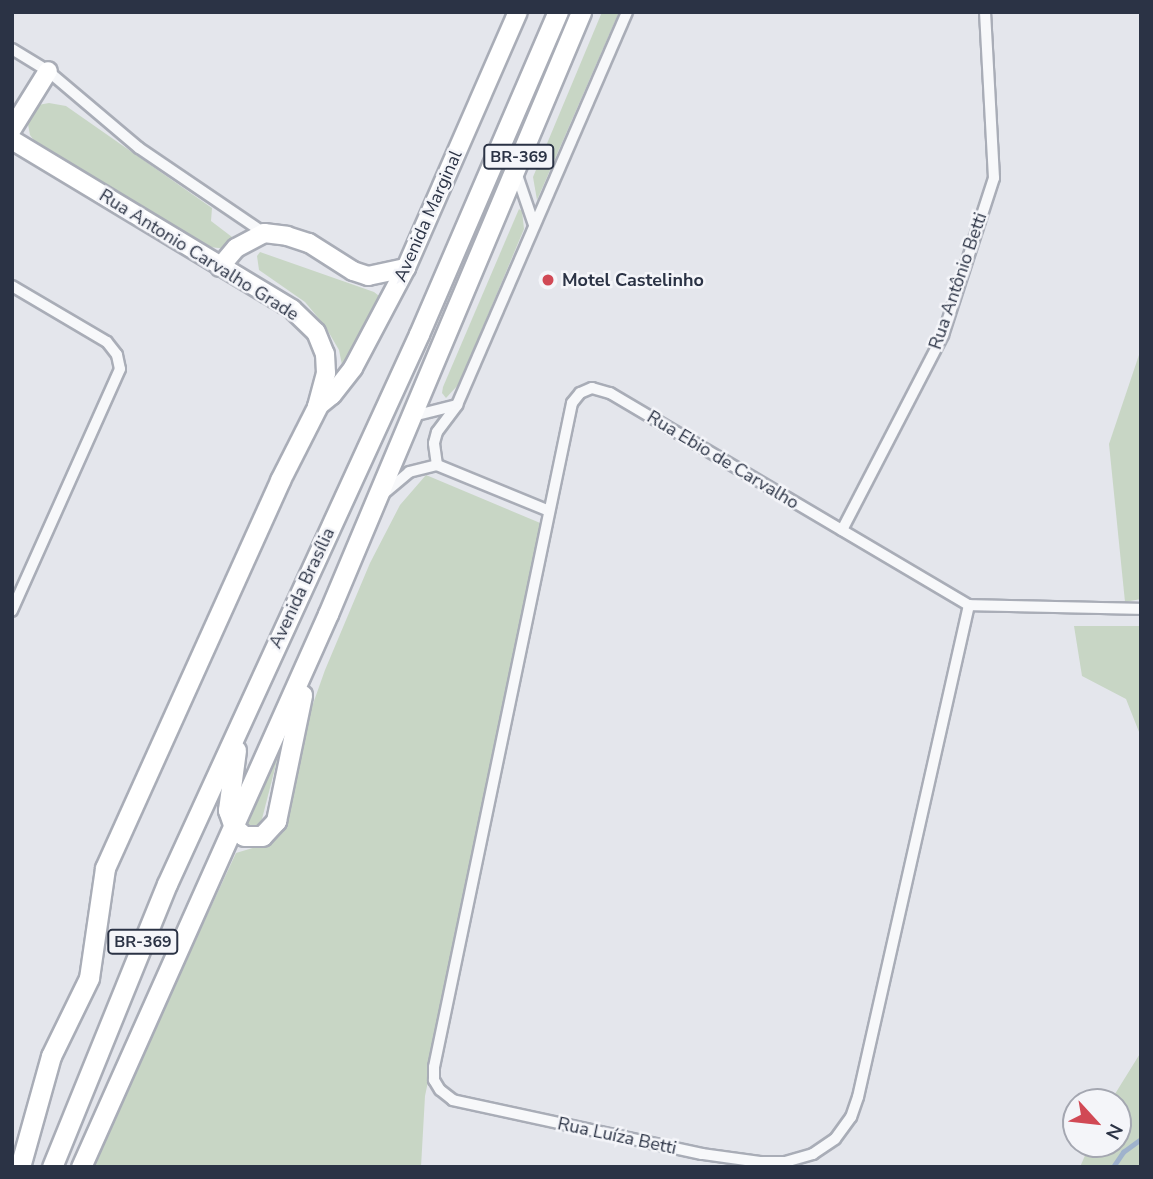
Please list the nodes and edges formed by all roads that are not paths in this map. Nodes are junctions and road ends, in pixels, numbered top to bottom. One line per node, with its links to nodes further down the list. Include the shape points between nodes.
1 (518, 12): 14 (main road, Avenida Marginal)
2 (558, 12): 27 (highway, Avenida Brasília / BR-369, via 419,334)
3 (581, 12): 10 (highway, Avenida Brasília / BR-369)
4 (627, 12): 11 (street)
5 (985, 12): 22 (street, Rua Antônio Betti, via 994,178 943,335)
6 (12, 49): 7 (street)
7 (48, 71): 8 (main road); 12 (street, via 139,148)
8 (12, 129)
9 (12, 140): 13 (main road, Rua Antonio Carvalho Grade)
10 (515, 169): 11 (street); 18 (highway, Avenida Brasília / BR-369)
11 (534, 225): 16 (street)
12 (264, 233): 13 (main road, via 236,248); 14 (main road, via 309,243 368,276)
13 (220, 267): 17 (main road, Rua Antonio Carvalho Grade, via 292,309 317,332 326,373)
14 (406, 268): 17 (main road, Avenida Marginal, via 348,375)
15 (12, 287): 25 (street, via 107,342 120,369)
16 (457, 405): 18 (street); 19 (street, via 437,432)
17 (317, 407): 29 (highway, via 105,868 89,978 51,1056)
18 (413, 416): 20 (highway, Avenida Brasília / BR-369)
19 (437, 465): 20 (street, via 409,472); 21 (street)
20 (375, 501): 26 (highway, Avenida Brasília / BR-369)
21 (549, 510): 22 (street, Rua Ebio de Carvalho, via 572,403 585,389 598,389); 23 (street, Rua Luíza Betti, via 434,1067 437,1087 453,1100 702,1154 760,1162 785,1162 813,1154 835,1139 858,1097)
22 (842, 530): 23 (street, Rua Ebio de Carvalho)
23 (969, 605): 24 (street)
24 (1141, 609)
25 (12, 611)
26 (328, 614): 28 (highway, Avenida Brasília / BR-369); 28 (highway, via 300,703 276,821 270,831 256,838 244,836)
27 (241, 720): 28 (highway, via 228,794); 30 (highway, Avenida Brasília / BR-369, via 167,884)
28 (234, 827): 31 (highway, Avenida Brasília / BR-369)
29 (20, 1167)
30 (52, 1167)
31 (81, 1167)

